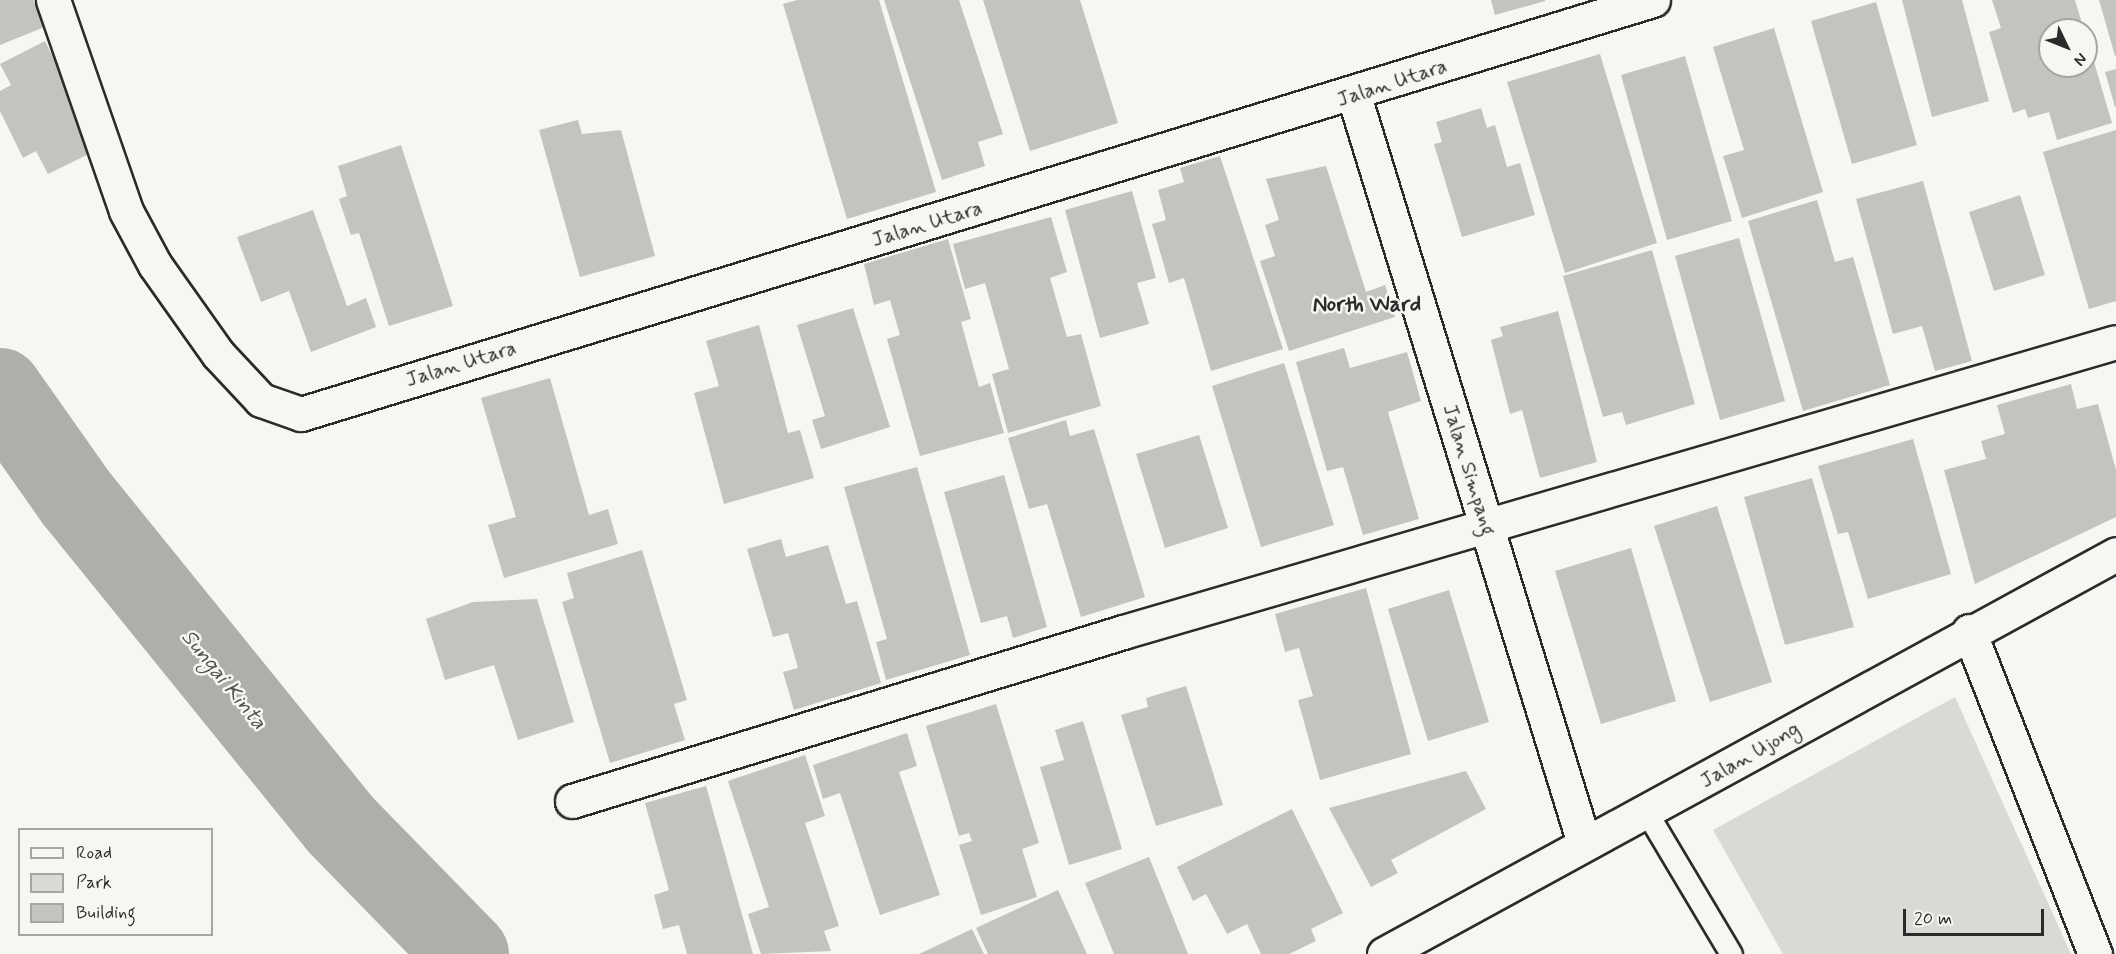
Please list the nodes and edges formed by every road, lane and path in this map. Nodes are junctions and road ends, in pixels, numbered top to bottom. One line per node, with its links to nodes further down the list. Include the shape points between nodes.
1 (53, 0): 3 (street, Jalan Utara, via 126,211 155,265 218,354 261,400 301,414)
2 (1653, 0): 3 (street, Jalan Utara)
3 (1354, 96): 5 (street, Jalan Simpang)
4 (2116, 342): 5 (street)
5 (1487, 527): 8 (street); 10 (street, Jalan Simpang)
6 (2116, 554): 7 (street, Jalan Ujong)
7 (1969, 631): 9 (street, Jalan Ujong); 13 (street)
8 (572, 801)
9 (1647, 813): 10 (street, Jalan Ujong); 12 (lane)
10 (1584, 843): 11 (street, Jalan Ujong)
11 (1384, 954)
12 (1731, 954)
13 (2096, 954)

